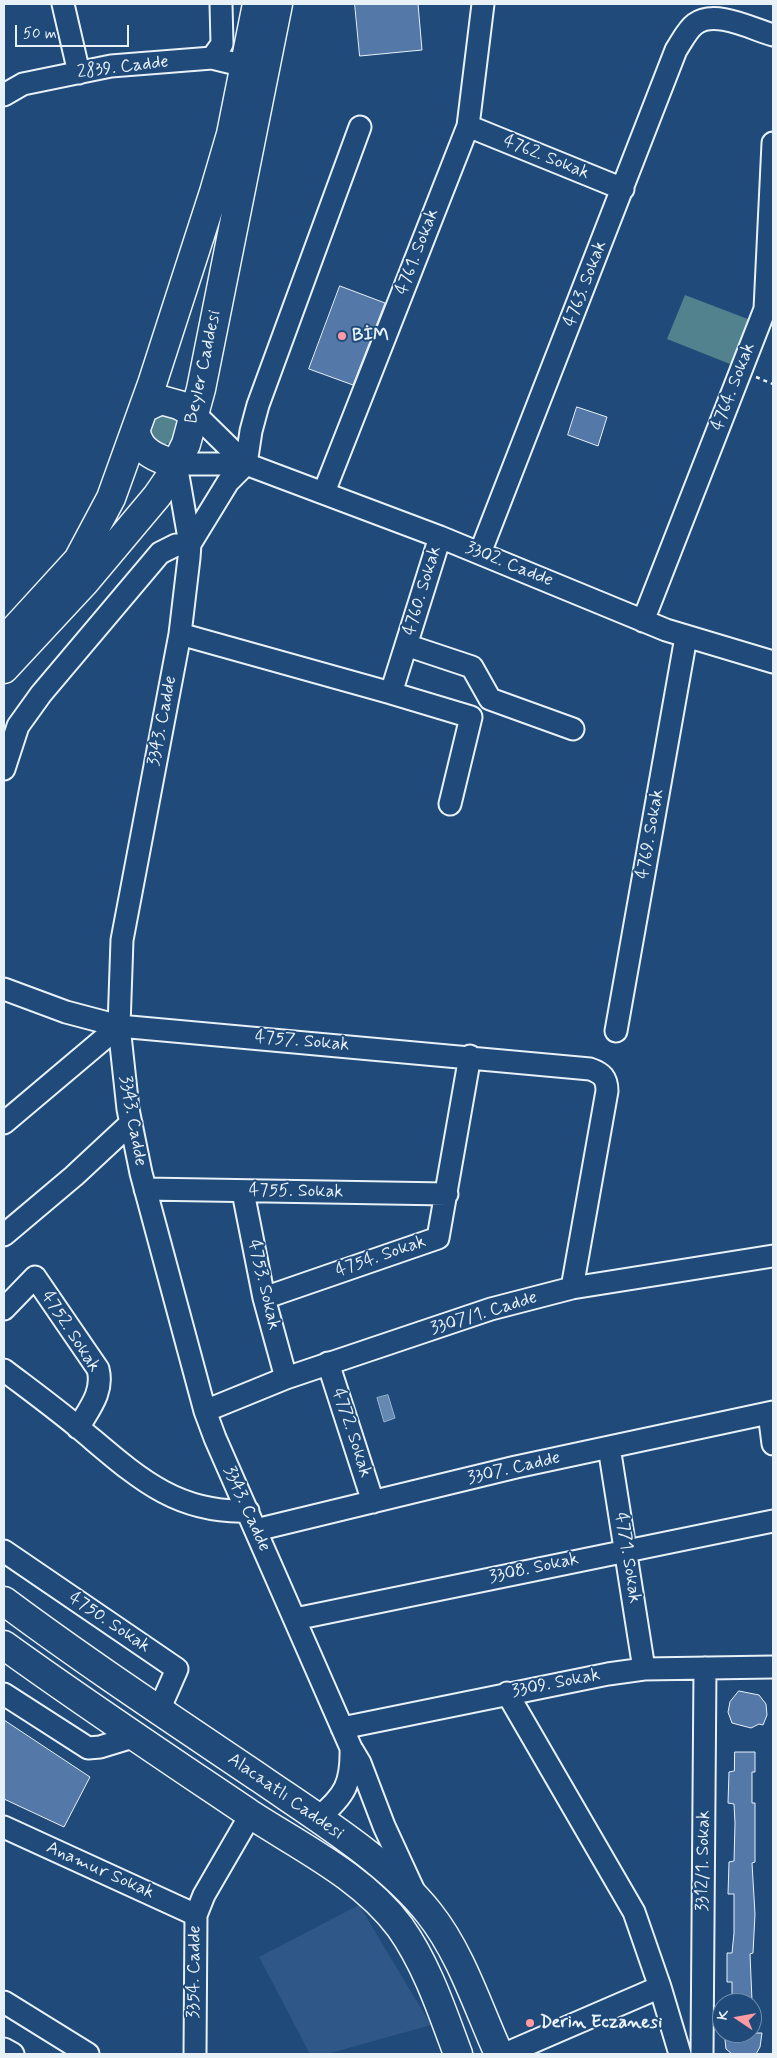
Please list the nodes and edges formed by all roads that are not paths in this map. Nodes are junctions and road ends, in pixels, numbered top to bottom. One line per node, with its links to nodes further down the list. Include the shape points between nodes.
1 (63, 4): 9 (street)
2 (221, 4): 7 (street, via 222,44)
3 (257, 4): 8 (main road)
4 (278, 4): 15 (main road, Beyler Caddesi)
5 (483, 4): 11 (street, 4761. Sokak)
6 (773, 36): 14 (street, 4763. Sokak, via 712,18 693,25 676,50)
7 (212, 58): 8 (street, 2839. Cadde); 9 (street, 2839. Cadde, via 111,66)
8 (245, 66): 16 (main road, via 231,134 214,192)
9 (79, 73): 10 (street, 2839. Cadde, via 23,84)
10 (4, 95)
11 (468, 126): 14 (street, 4762. Sokak); 19 (street, 4761. Sokak)
12 (360, 127): 18 (street, via 256,412)
13 (773, 143): 23 (street, 4764. Sokak, via 765,308)
14 (623, 190): 22 (street, 4763. Sokak)
15 (196, 414): 16 (main road, via 161,400); 17 (main road, Beyler Caddesi); 18 (street, 3302. Cadde)
16 (140, 420): 17 (main road, via 140,444 144,449); 26 (main road, via 107,507 78,560)
17 (176, 464): 18 (street, 3302. Cadde); 21 (street, 3343. Cadde); 29 (main road, Beyler Caddesi, via 157,496 108,556)
18 (246, 464): 19 (street, 3302. Cadde); 21 (street, via 228,482)
19 (324, 492): 20 (street, 3302. Cadde)
20 (440, 537): 22 (street, 3302. Cadde); 27 (street, 4760. Sokak)
21 (190, 544): 24 (street, 3343. Cadde); 32 (street, via 176,544 160,553 41,694 18,726)
22 (480, 553): 23 (street, 3302. Cadde)
23 (643, 620): 25 (street, 3302. Cadde)
24 (180, 634): 30 (street); 35 (street, 3343. Cadde, via 126,915)
25 (686, 637): 28 (street, 3302. Cadde); 36 (street, 4769. Sokak)
26 (4, 641)
27 (406, 645): 30 (street, 4760. Sokak); 31 (street, via 472,667 490,699)
28 (773, 662)
29 (4, 669)
30 (391, 693): 33 (street, via 470,717)
31 (572, 729)
32 (4, 769)
33 (450, 804)
34 (4, 989): 35 (street, 4757. Sokak, via 66,1012)
35 (118, 1026): 37 (street, 4757. Sokak); 38 (street); 39 (street, 3343. Cadde)
36 (616, 1030)
37 (470, 1056): 42 (street, 4754. Sokak); 45 (street, 4757. Sokak, via 590,1069 604,1076 607,1091)
38 (4, 1123)
39 (131, 1123): 40 (street, 3343. Cadde); 43 (street)
40 (144, 1189): 41 (street, 4755. Sokak); 51 (street, 3343. Cadde)
41 (242, 1192): 42 (street, 4755. Sokak); 46 (street, 4753. Sokak)
42 (447, 1194): 46 (street, 4754. Sokak, via 438,1238)
43 (4, 1235)
44 (773, 1256): 45 (street, 3307/1. Cadde)
45 (572, 1288): 48 (street, 3307/1. Cadde, via 491,1309)
46 (264, 1298): 50 (street, 4753. Sokak)
47 (4, 1309): 53 (street, 4752. Sokak, via 34,1277 98,1369 100,1386 97,1396)
48 (328, 1363): 50 (street, 3307/1. Cadde); 56 (street, 4772. Sokak)
49 (4, 1370): 53 (street, 3307. Cadde)
50 (286, 1378): 51 (street, 3307/1. Cadde)
51 (205, 1411): 57 (street, 3343. Cadde)
52 (771, 1413): 54 (street); 55 (street, 3307. Cadde)
53 (78, 1428): 57 (street, 3307. Cadde, via 123,1466 154,1486 189,1504)
54 (773, 1444)
55 (609, 1448): 56 (street, 3307. Cadde); 59 (street, 4771. Sokak)
56 (374, 1502): 57 (street, 3307. Cadde)
57 (252, 1521): 62 (street, 3343. Cadde)
58 (773, 1521): 59 (street, 3308. Sokak)
59 (625, 1550): 62 (street, 3308. Sokak); 66 (street, 4771. Sokak)
60 (4, 1551): 69 (street, 4750. Sokak, via 177,1669)
61 (4, 1601): 69 (main road, Alacaatlı Caddesi)
62 (295, 1619): 70 (street, 3343. Cadde)
63 (4, 1645): 71 (main road, Alacaatlı Caddesi)
64 (773, 1667): 65 (street, 3309. Sokak)
65 (705, 1668): 66 (street, 3309. Sokak); 88 (street, 3312/1. Sokak)
66 (644, 1669): 67 (street, 3309. Sokak)
67 (507, 1693): 70 (street, 3309. Sokak); 78 (street, via 634,1912)
68 (4, 1694): 71 (street, via 88,1748)
69 (159, 1710): 74 (main road, Alacaatlı Caddesi)
70 (342, 1728): 72 (street, 3343. Cadde)
71 (136, 1736): 73 (main road, Alacaatlı Caddesi)
72 (351, 1748): 74 (street, 3343. Cadde, via 351,1767 345,1789 338,1801); 76 (street, 3343. Cadde)
73 (252, 1814): 77 (street, 3354. Cadde, via 204,1895); 85 (main road, Alacaatlı Caddesi, via 339,1871 390,1915 421,1963)
74 (318, 1818): 76 (main road, Alacaatlı Caddesi)
75 (4, 1827): 77 (street, Anamur Sokak)
76 (418, 1901): 86 (main road, Alacaatlı Caddesi, via 430,1914 455,1956)
77 (196, 1915): 84 (street, 3354. Cadde)
78 (660, 1987): 81 (street); 87 (street)
79 (4, 2002): 83 (street)
80 (4, 2049): 82 (street)
81 (681, 2053)
82 (13, 2054)
83 (88, 2054)
84 (195, 2054)
85 (458, 2054)
86 (499, 2054)
87 (504, 2054)
88 (702, 2054)

